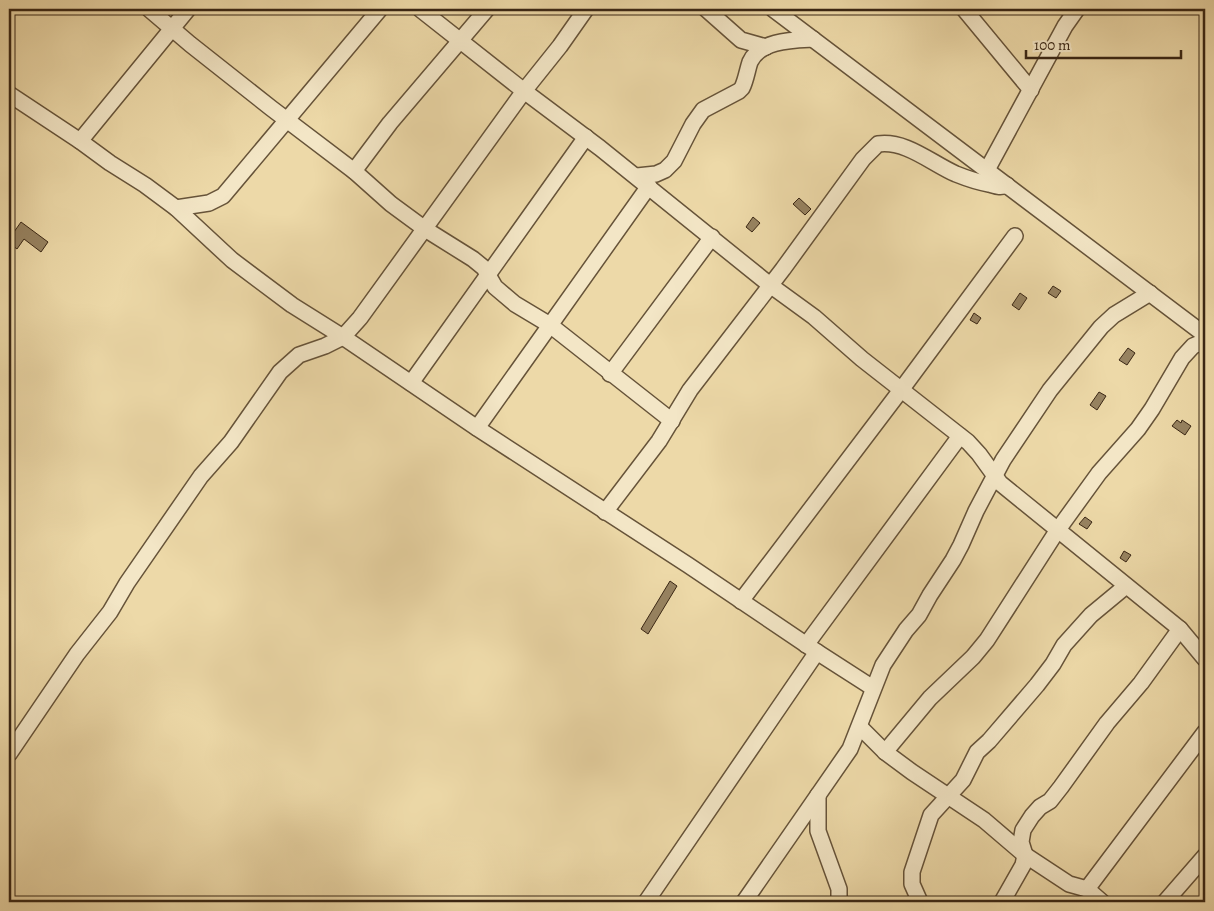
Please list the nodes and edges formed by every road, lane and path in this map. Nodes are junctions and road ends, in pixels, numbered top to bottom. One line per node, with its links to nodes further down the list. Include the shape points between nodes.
1 (148, 9): 11 (street)
2 (188, 9): 11 (street)
3 (380, 9): 18 (street)
4 (420, 9): 13 (street)
5 (487, 9): 13 (street)
6 (586, 9): 16 (street)
7 (706, 9): 14 (street, via 741,40)
8 (773, 9): 12 (street)
9 (964, 9): 15 (street)
10 (1077, 9): 15 (street, via 1064,26)
11 (172, 29): 18 (street); 20 (street)
12 (813, 39): 14 (street); 21 (street)
13 (459, 41): 16 (street); 22 (street)
14 (766, 46): 23 (street, via 754,56 738,92 709,106 699,115 670,166 656,174)
15 (1031, 90): 21 (street)
16 (524, 91): 19 (street); 27 (street)
17 (9, 94): 20 (street)
18 (287, 121): 22 (street); 26 (street, via 223,196 209,203)
19 (586, 137): 23 (street); 30 (street)
20 (80, 141): 26 (street)
21 (987, 170): 24 (street)
22 (354, 171): 27 (street)
23 (636, 176): 25 (street)
24 (1008, 185): 31 (street, via 1000,187 975,181 905,148 891,143 878,144 863,159); 32 (street)
25 (649, 186): 29 (street); 33 (street)
26 (176, 208): 35 (street, via 232,260 292,305)
27 (424, 229): 30 (street, via 473,259); 35 (street)
28 (1015, 236): 39 (street)
29 (712, 237): 31 (street); 37 (street)
30 (488, 276): 33 (street, via 495,287 515,304); 38 (street)
31 (770, 285): 39 (street, via 814,317); 40 (street, via 690,390)
32 (1150, 293): 34 (street); 43 (street, via 1101,327 1050,390)
33 (550, 325): 37 (street); 41 (street)
34 (1205, 335)
35 (343, 337): 38 (street); 55 (street, via 299,355 280,372 231,442 201,476)
36 (1205, 341): 45 (street, via 1193,346 1182,358 1138,429 1099,473)
37 (610, 374): 40 (street)
38 (411, 383): 41 (street)
39 (901, 390): 42 (street); 47 (street)
40 (672, 421): 44 (street)
41 (477, 428): 44 (street)
42 (960, 436): 43 (street, via 979,454); 49 (street)
43 (994, 476): 45 (street); 51 (street, via 957,552 890,654)
44 (605, 512): 47 (street)
45 (1057, 531): 46 (street); 54 (street, via 987,640 938,689)
46 (1126, 586): 48 (street); 57 (street, via 1064,645 1038,684 977,752 963,780)
47 (741, 601): 49 (street)
48 (1180, 629): 50 (street); 58 (street, via 1062,786 1032,816 1023,830 1021,842)
49 (811, 649): 51 (street); 61 (street)
50 (1205, 659)
51 (873, 688): 52 (street)
52 (860, 727): 54 (street); 56 (street, via 850,749)
53 (1205, 732): 60 (street)
54 (885, 752): 57 (street)
55 (9, 754)
56 (818, 795): 62 (street); 63 (street, via 818,831 839,889)
57 (949, 797): 58 (street, via 984,820); 64 (street, via 931,815 914,862 912,884)
58 (1025, 855): 60 (street, via 1069,884); 65 (street, via 1020,874)
59 (1205, 856): 67 (street)
60 (1087, 889): 66 (street)
61 (649, 901)
62 (744, 902)
63 (839, 902)
64 (920, 902)
65 (1002, 902)
66 (1102, 902)
67 (1165, 902)

